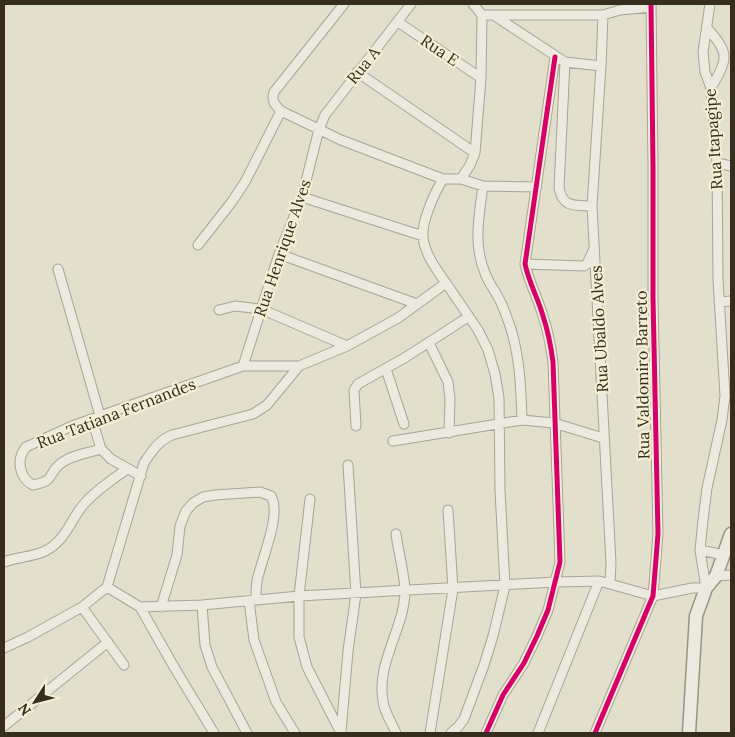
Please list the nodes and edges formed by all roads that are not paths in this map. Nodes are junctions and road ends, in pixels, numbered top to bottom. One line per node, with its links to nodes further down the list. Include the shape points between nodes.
1 (344, 4): 17 (street, via 274,92 272,98)
2 (412, 4): 9 (street, Rua A)
3 (473, 4): 6 (street)
4 (710, 4): 10 (street, Rua Itapagipe)
5 (651, 5): 7 (street); 79 (street, Rua Valdomiro Barreto, via 658,534)
6 (482, 15): 8 (street); 15 (street)
7 (603, 15): 8 (street); 13 (street, Rua Ubaldo Alves)
8 (495, 16): 11 (street)
9 (398, 22): 14 (street, Rua A); 15 (street, Rua E)
10 (707, 28): 16 (street, Rua Itapagipe, via 703,62); 16 (street, via 724,52 723,66)
11 (556, 57): 12 (street); 25 (street)
12 (565, 62): 13 (street); 27 (street, via 559,188 566,203)
13 (601, 70): 27 (street, Rua Ubaldo Alves)
14 (358, 72): 18 (street, Rua A, via 332,104); 19 (street)
15 (481, 78): 19 (street)
16 (711, 88): 20 (street, Rua Itapagipe)
17 (281, 111): 18 (street); 29 (street, via 245,182)
18 (319, 129): 22 (street); 26 (street, Rua Henrique Alves)
19 (475, 152): 23 (street)
20 (718, 163): 21 (street); 36 (street, Rua Itapagipe)
21 (731, 166)
22 (443, 179): 23 (street); 28 (street, via 433,195)
23 (461, 179): 24 (street)
24 (483, 186): 25 (street); 48 (street, via 477,239 485,274 503,306 517,350)
25 (537, 187): 32 (street)
26 (302, 197): 28 (street); 31 (street, Rua Henrique Alves)
27 (592, 206): 30 (street, Rua Ubaldo Alves)
28 (422, 236): 34 (street, via 432,263)
29 (198, 245)
30 (595, 247): 32 (street, via 584,266); 54 (street, Rua Ubaldo Alves)
31 (279, 254): 37 (street); 38 (street, Rua Henrique Alves)
32 (525, 264): 49 (street, via 549,338 553,362)
33 (58, 269): 47 (street)
34 (446, 283): 37 (street); 40 (street)
35 (731, 301): 36 (street)
36 (719, 302): 46 (street, Rua Itapagipe)
37 (417, 304): 42 (street)
38 (262, 309): 39 (street, via 235,306); 42 (street); 43 (street, Rua Henrique Alves)
39 (219, 310)
40 (468, 317): 41 (street); 51 (street, via 488,350 499,398)
41 (429, 343): 45 (street); 53 (street, via 448,382)
42 (347, 346): 44 (street)
43 (243, 366): 44 (street, Rua Tatiana Fernandes); 47 (street, Rua Tatiana Fernandes)
44 (299, 366): 59 (street, via 267,405 253,414 162,439 144,463)
45 (386, 369): 50 (street); 52 (street, via 361,382 354,390)
46 (728, 396): 64 (street, Rua Itapagipe, via 707,488)
47 (96, 417): 56 (street); 56 (street, Rua Tatiana Fernandes, via 26,448 19,460 24,477 33,485 51,478 59,464 66,460)
48 (522, 420): 49 (street); 51 (street)
49 (554, 423): 54 (street); 70 (street, via 560,562)
50 (404, 424)
51 (500, 425): 53 (street); 73 (street)
52 (356, 426)
53 (449, 433): 55 (street)
54 (603, 438): 71 (street, Rua Ubaldo Alves)
55 (393, 441)
56 (101, 449): 58 (street)
57 (348, 465): 77 (street)
58 (127, 469): 59 (street); 66 (street, via 84,504 65,536 53,547)
59 (141, 476): 72 (street)
60 (310, 499): 78 (street)
61 (448, 510): 75 (street)
62 (396, 534): 76 (street)
63 (731, 534): 65 (street)
64 (700, 550): 65 (street); 74 (street, Rua Itapagipe)
65 (724, 554): 68 (street)
66 (4, 562)
67 (731, 575): 68 (street)
68 (716, 576): 74 (street)
69 (599, 581): 70 (street); 71 (street); 97 (street)
70 (556, 582): 73 (street); 96 (street, via 537,636 503,695)
71 (610, 584): 79 (street)
72 (107, 586): 83 (street); 84 (street)
73 (505, 586): 75 (street); 95 (street, via 484,665 464,719)
74 (706, 588): 79 (street); 99 (street, via 696,616)
75 (453, 589): 76 (street); 94 (street)
76 (405, 592): 77 (street); 93 (street, via 382,694)
77 (356, 594): 78 (street); 92 (street)
78 (300, 596): 80 (street); 92 (street, via 302,655)
79 (653, 596): 98 (street, Rua Valdomiro Barreto)
80 (253, 601): 81 (street); 82 (street, via 273,520 271,496 260,492 202,497 186,511); 91 (street, via 254,640 276,702)
81 (202, 605): 82 (street); 90 (street, via 206,645 212,666)
82 (161, 606): 84 (street)
83 (82, 607): 85 (street); 86 (street)
84 (140, 607): 89 (street)
85 (108, 642): 87 (street); 88 (street)
86 (4, 648)
87 (124, 665)
88 (4, 726)
89 (214, 733)
90 (247, 733)
91 (295, 733)
92 (341, 733)
93 (396, 733)
94 (430, 733)
95 (452, 733)
96 (486, 733)
97 (538, 733)
98 (595, 733)
99 (689, 733)

